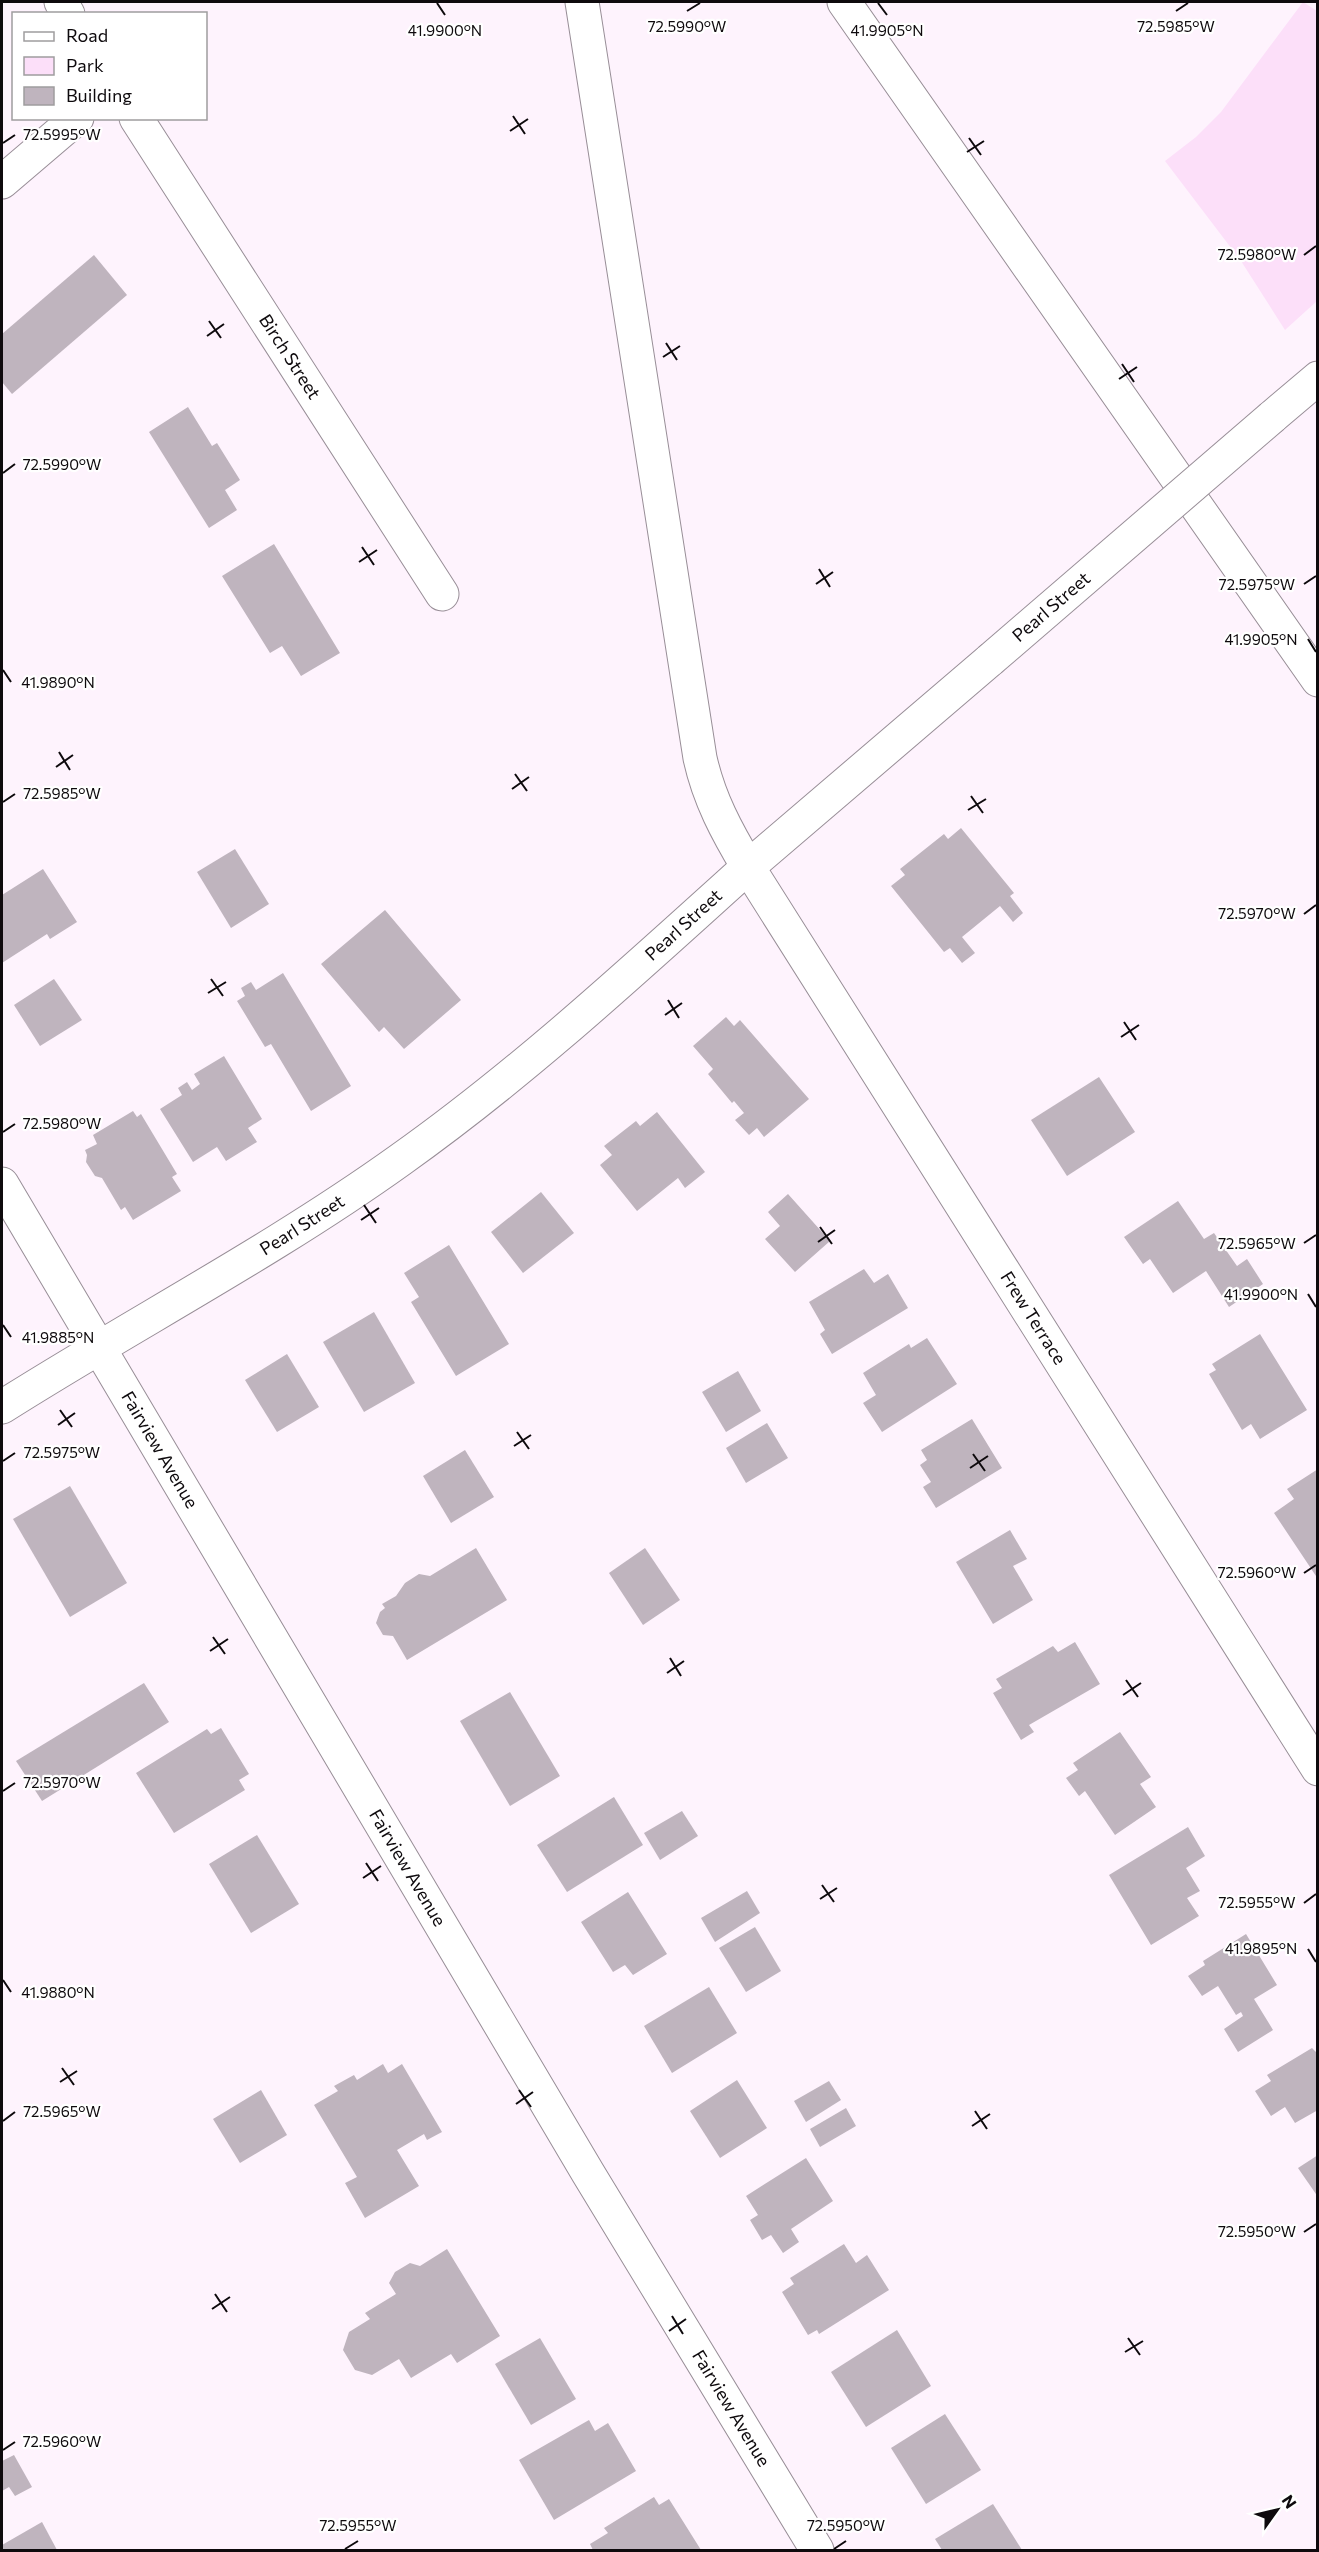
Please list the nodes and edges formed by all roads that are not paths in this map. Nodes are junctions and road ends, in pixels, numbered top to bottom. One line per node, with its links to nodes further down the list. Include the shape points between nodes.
1 (582, 2): 9 (street, Frew Terrace, via 700,758 718,814)
2 (844, 2): 8 (street)
3 (75, 120): 5 (street)
4 (137, 120): 7 (street, Birch Street)
5 (2, 182)
6 (1317, 378): 9 (street, Pearl Street, bridge)
7 (442, 594)
8 (1317, 680)
9 (748, 867): 11 (street, Pearl Street, via 556,1037 401,1160 307,1223); 13 (street, Frew Terrace)
10 (2, 1184): 11 (street, Fairview Avenue)
11 (98, 1348): 12 (street, Pearl Street); 14 (street, Fairview Avenue, via 581,2163)
12 (2, 1407)
13 (1317, 1769)
14 (817, 2550)

